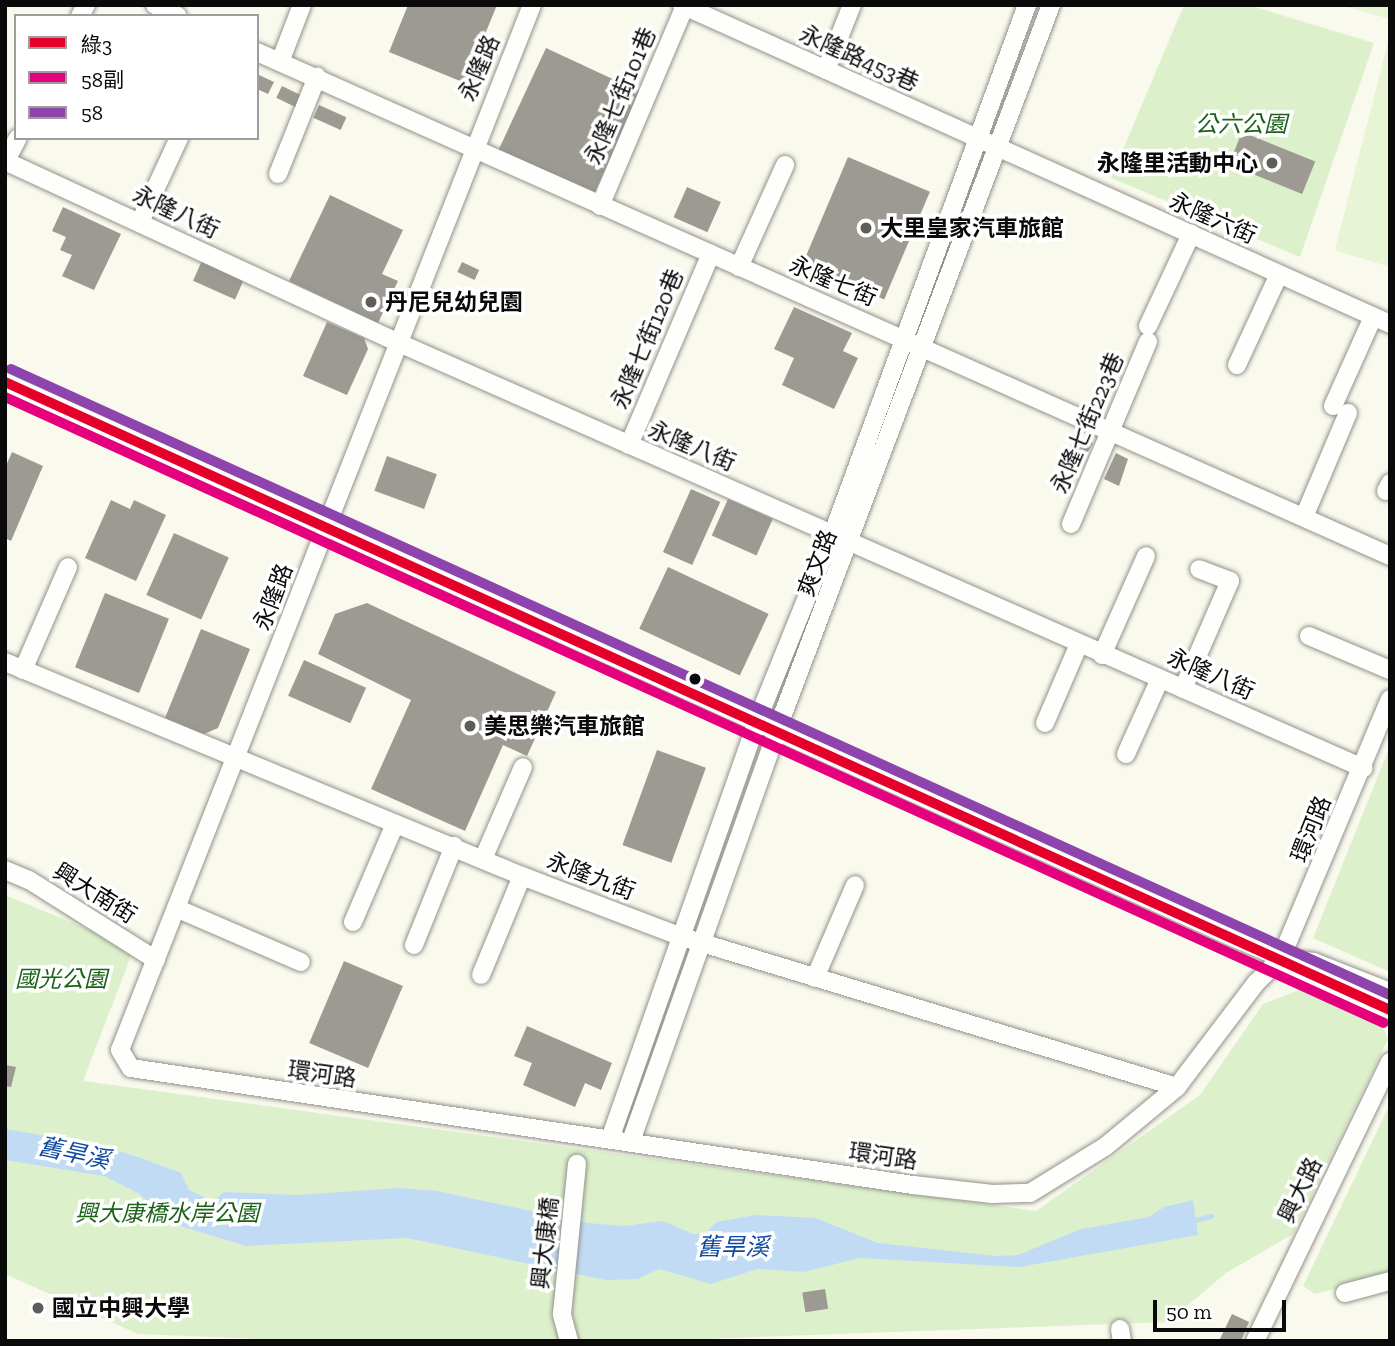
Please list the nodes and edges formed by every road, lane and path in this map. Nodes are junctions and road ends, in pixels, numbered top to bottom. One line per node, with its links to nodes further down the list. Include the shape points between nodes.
1 (155, 5): 8 (street)
2 (302, 5): 10 (street)
3 (532, 5): 17 (street, 永隆路)
4 (852, 5): 11 (street)
5 (1027, 5): 13 (street, 爽文路)
6 (1051, 5): 16 (street, 爽文路)
7 (684, 6): 11 (street, 永隆路453巷); 21 (street, 永隆七街101巷)
8 (174, 14)
9 (259, 53): 10 (street, 永隆七街)
10 (280, 62): 12 (street, 永隆七街)
11 (826, 70): 13 (street, 永隆路453巷)
12 (317, 77): 17 (street, 永隆七街); 20 (street)
13 (977, 139): 16 (street, 永隆六街); 28 (street, 爽文路)
14 (17, 140): 18 (street)
15 (178, 140): 22 (street)
16 (999, 148): 23 (street, 永隆六街); 30 (street, 爽文路)
17 (472, 149): 21 (street, 永隆七街); 29 (street, 永隆路)
18 (5, 161): 22 (street, 永隆八街)
19 (785, 164): 25 (street)
20 (278, 174)
21 (600, 206): 24 (street, 永隆七街)
22 (140, 222): 29 (street, 永隆八街)
23 (1191, 234): 26 (street, 永隆六街); 33 (street, 永隆七街223巷)
24 (711, 254): 25 (street, 永隆七街); 34 (street, 永隆七街120巷)
25 (739, 267): 28 (street, 永隆七街)
26 (1279, 274): 27 (street, 永隆六街); 31 (street)
27 (1381, 321): 35 (street, via 1341,409)
28 (905, 339): 30 (street, 永隆七街); 38 (street, 爽文路)
29 (399, 342): 34 (street, 永隆八街); 37 (street, 永隆路)
30 (922, 349): 33 (street, 永隆七街); 39 (street, 爽文路)
31 (1237, 365)
32 (5, 382): 37 (street)
33 (1109, 431): 35 (street, 永隆七街); 36 (street, 永隆七街223巷)
34 (629, 445): 38 (street, 永隆八街)
35 (1304, 516): 41 (street, 永隆七街)
36 (1071, 524)
37 (326, 526): 53 (street); 57 (street, 永隆路)
38 (833, 533): 39 (street, 永隆八街); 53 (street, 爽文路)
39 (852, 541): 45 (street, 永隆八街); 55 (street, 爽文路)
40 (1146, 556): 46 (street)
41 (1390, 556)
42 (68, 567): 48 (street)
43 (1199, 569): 51 (street, via 1230,582)
44 (1309, 636): 49 (street)
45 (1079, 644): 46 (street, 永隆八街); 54 (street)
46 (1102, 655): 50 (street, 永隆八街)
47 (5, 662): 48 (street, 永隆九街)
48 (23, 670): 57 (street, 永隆九街)
49 (1390, 670)
50 (1160, 679): 51 (street, 永隆八街); 56 (street)
51 (1183, 689): 59 (street, 永隆八街)
52 (1390, 699): 59 (street, 環河路)
53 (757, 722): 55 (street); 68 (street, 爽文路)
54 (1045, 723)
55 (777, 730): 69 (street, 爽文路); 71 (street)
56 (1126, 754)
57 (237, 760): 60 (street, 永隆九街); 66 (street, 永隆路)
58 (523, 767): 62 (street)
59 (1363, 768): 71 (street, 環河路)
60 (395, 824): 61 (street, 永隆九街); 67 (street)
61 (454, 846): 62 (street, 永隆九街); 70 (street)
62 (483, 859): 64 (street, 永隆九街)
63 (5, 870): 72 (street, 興大南街, via 29,880)
64 (522, 876): 68 (street, 永隆九街); 74 (street)
65 (855, 885): 75 (street)
66 (176, 908): 72 (street, 永隆路); 73 (street)
67 (354, 922)
68 (679, 936): 69 (street, 永隆九街); 81 (street, 爽文路)
69 (700, 942): 75 (street, 永隆九街); 82 (street, 爽文路)
70 (414, 946)
71 (1281, 958): 76 (street, via 1314,962); 77 (street, via 1293,970); 80 (street, 環河路, via 1256,983)
72 (156, 960): 78 (street, 永隆路)
73 (301, 962)
74 (481, 975)
75 (815, 978): 80 (street, 永隆九街)
76 (1390, 992)
77 (1390, 1010)
78 (120, 1049): 81 (street, 環河路, via 126,1063 140,1073)
79 (1390, 1062): 87 (street, 興大路)
80 (1177, 1087): 82 (street, 環河路, via 1106,1146 1030,1193 992,1194 913,1185)
81 (610, 1139): 82 (street, 環河路)
82 (631, 1141)
83 (577, 1164): 86 (street, 興大康橋)
84 (1390, 1281): 85 (street)
85 (1345, 1293)
86 (566, 1334)
87 (1255, 1341)

